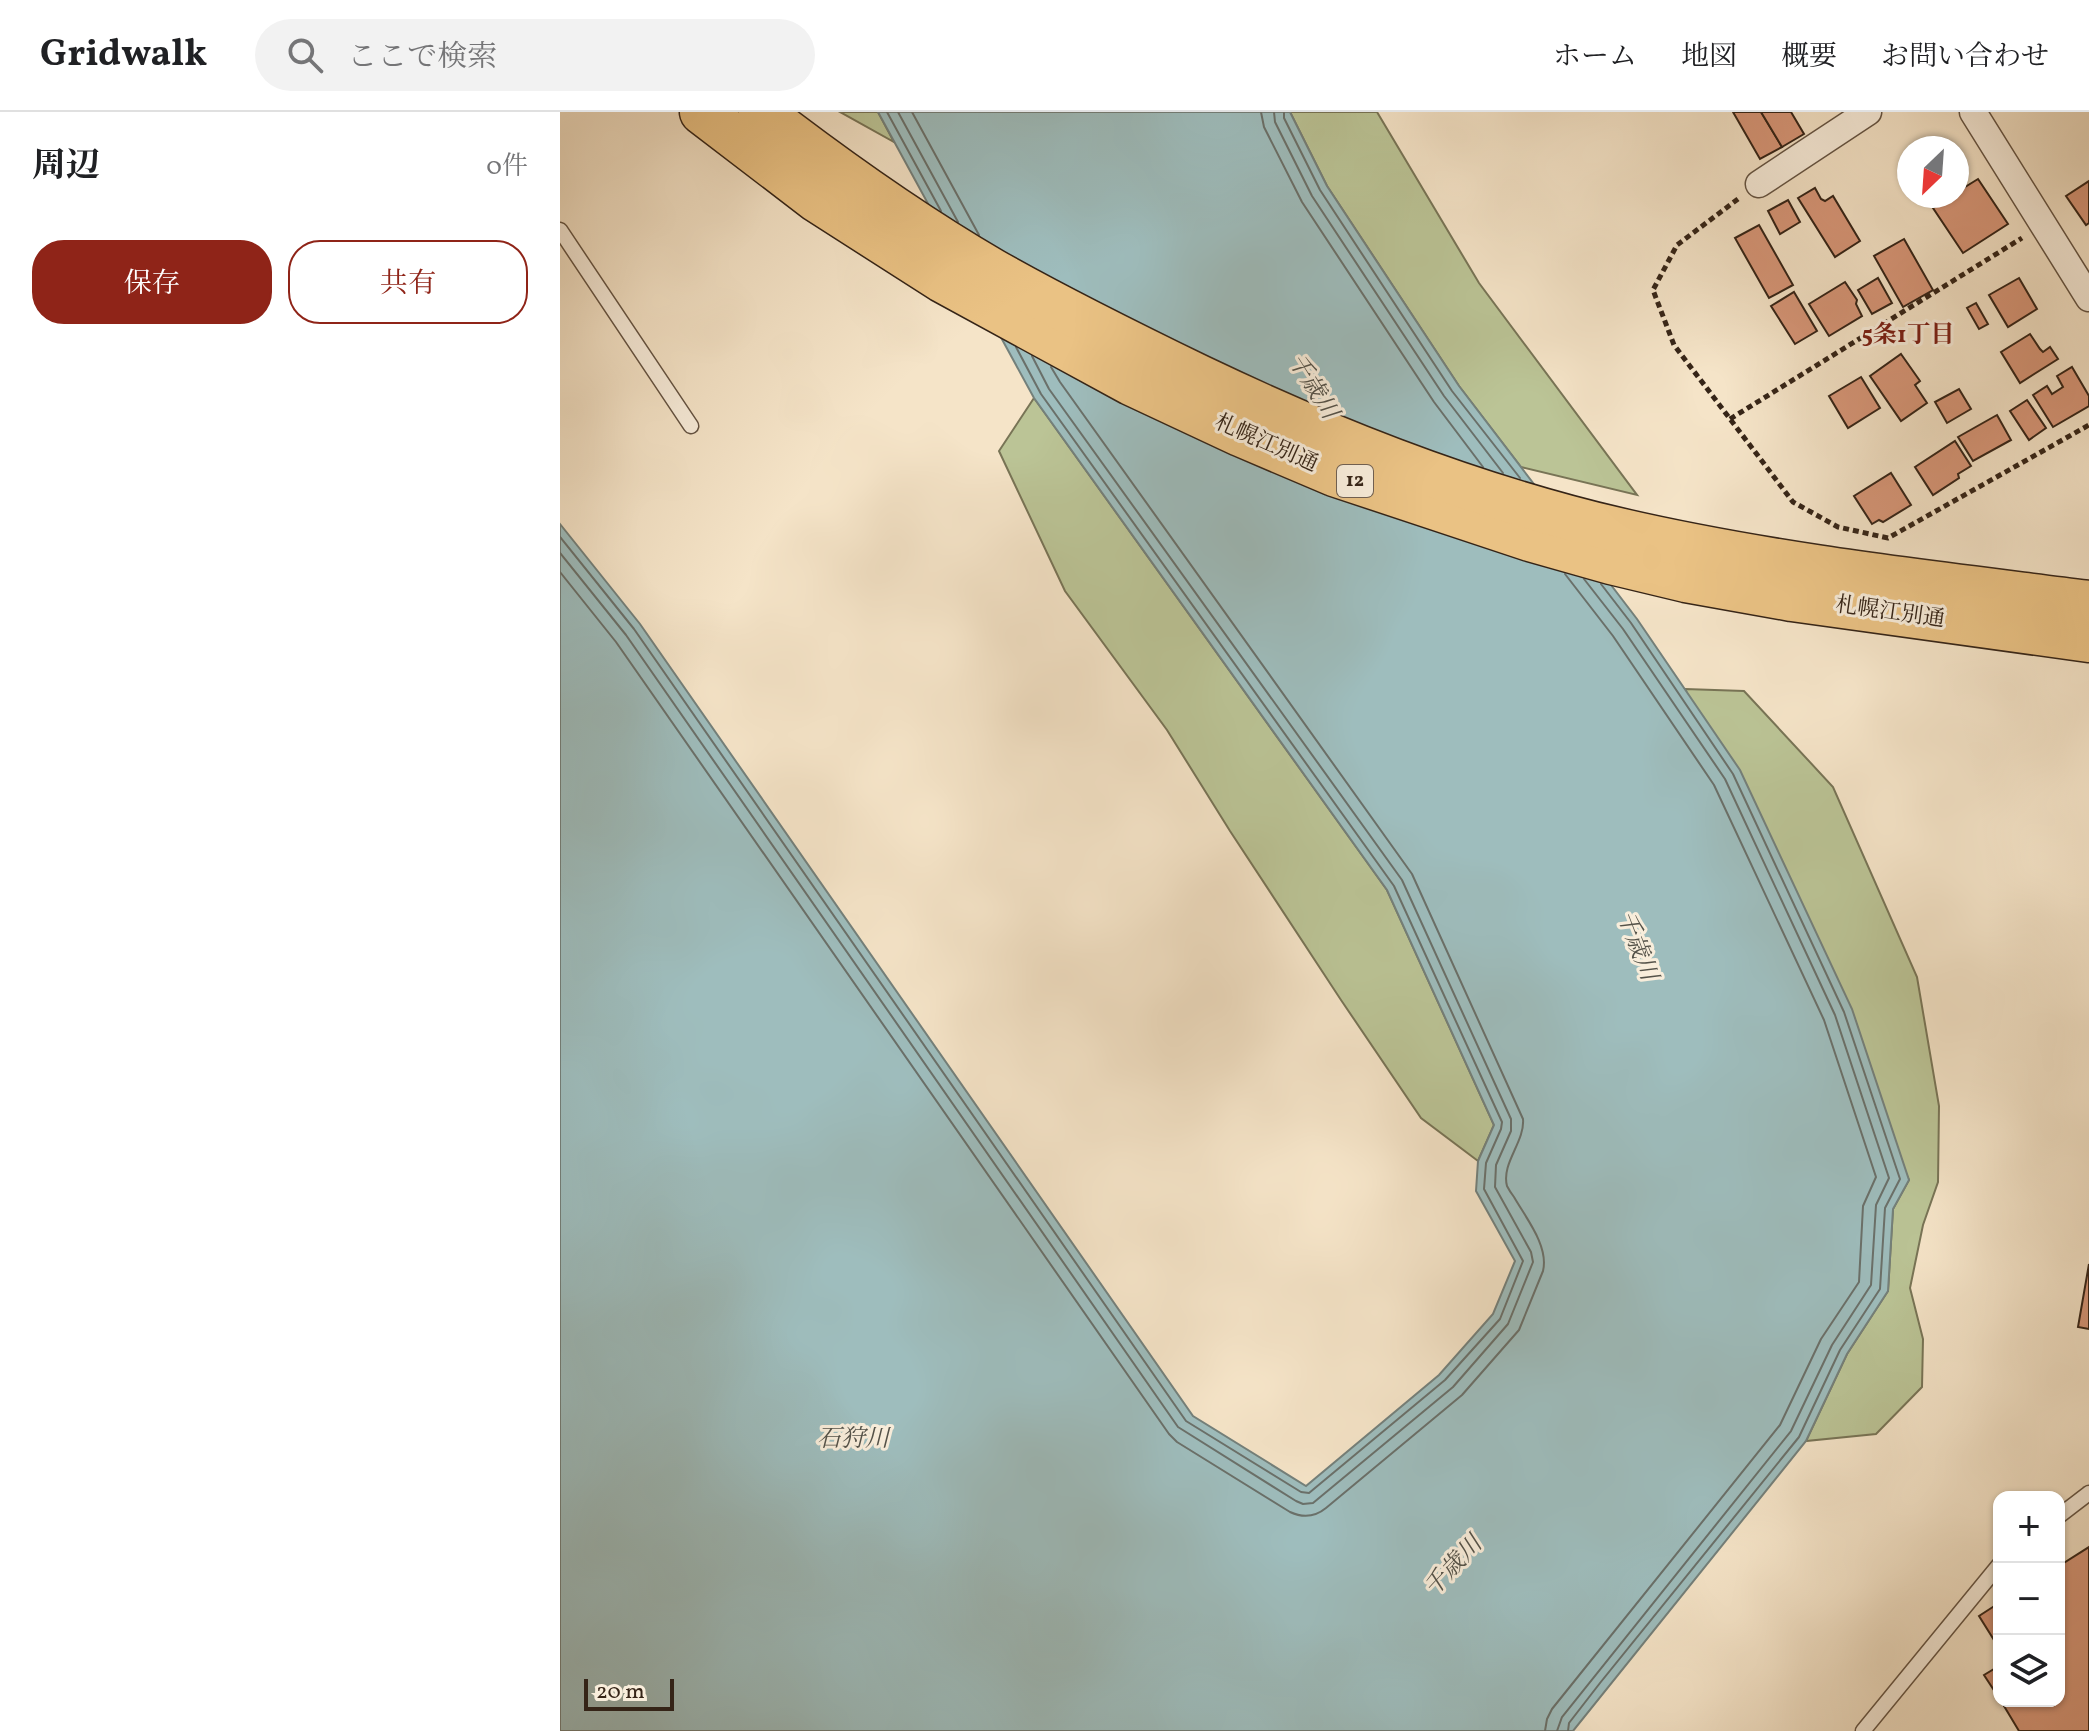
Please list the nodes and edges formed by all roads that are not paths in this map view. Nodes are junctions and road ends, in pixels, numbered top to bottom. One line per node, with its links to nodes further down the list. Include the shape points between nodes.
1 (702, 112): 10 (highway, 札幌江別通 / 12, via 817,200 954,287 1131,383 1334,474 1530,539 1686,580)
2 (761, 112): 9 (highway, 札幌江別通 / 12, via 846,175 992,270 1122,340 1376,454 1617,530 1801,566)
3 (1868, 112): 5 (street)
4 (1973, 112): 7 (street)
5 (1759, 184)
6 (560, 230): 8 (lane)
7 (2089, 298)
8 (691, 426)
9 (2089, 603)
10 (2089, 640)
11 (2089, 1493): 12 (lane)
12 (2065, 1511)
13 (1993, 1572): 14 (lane)
14 (1863, 1731)

